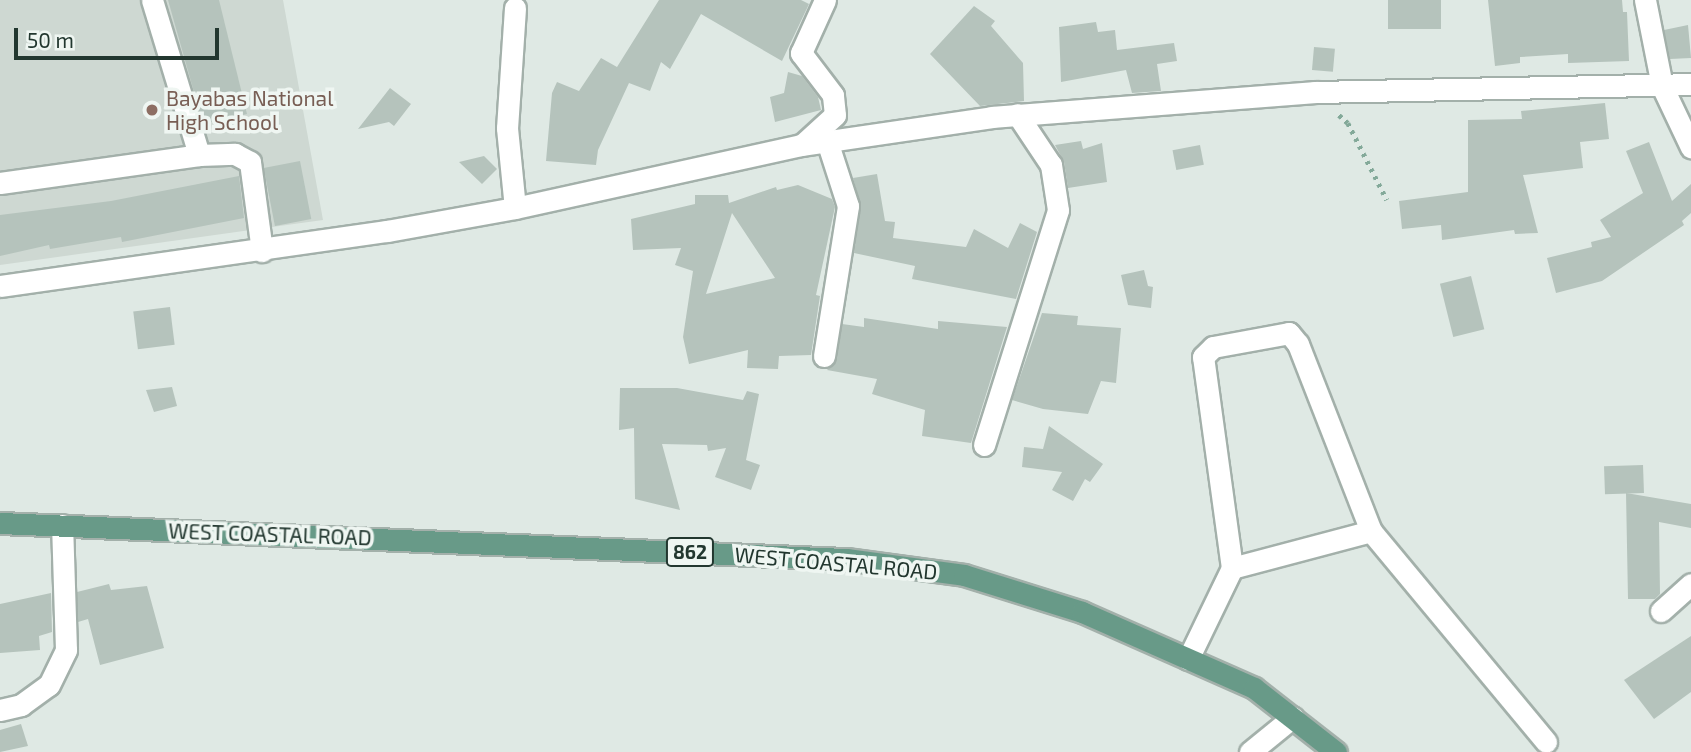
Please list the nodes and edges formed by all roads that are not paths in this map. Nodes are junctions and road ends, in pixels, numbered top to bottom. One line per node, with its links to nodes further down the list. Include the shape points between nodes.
1 (152, 0): 11 (street)
2 (825, 0): 9 (street, via 801,53 832,95 835,115)
3 (1645, 0): 6 (street)
4 (515, 8): 13 (street, via 507,128)
5 (1691, 84): 6 (street)
6 (1662, 86): 7 (street, via 1315,92); 10 (street)
7 (1017, 114): 8 (street); 17 (street, via 1051,165 1058,210)
8 (827, 141): 9 (street); 16 (street, via 848,206)
9 (801, 145): 13 (street)
10 (1691, 147)
11 (199, 155): 12 (street); 14 (street, via 235,155 250,162)
12 (0, 183)
13 (515, 208): 14 (street)
14 (262, 251): 15 (street)
15 (0, 286)
16 (824, 356)
17 (984, 445)
18 (0, 523): 19 (main road, WEST COASTAL ROAD / 862)
19 (62, 525): 24 (main road, WEST COASTAL ROAD / 862, via 846,559 964,575 1082,612); 25 (street, via 66,650 49,685 21,705)
20 (1371, 531): 21 (street); 21 (street, via 1298,344 1289,332 1213,347 1203,357 1203,370); 27 (street)
21 (1232, 568): 24 (street)
22 (1691, 584): 23 (street)
23 (1661, 611)
24 (1188, 659): 26 (main road, WEST COASTAL ROAD / 862, via 1254,688)
25 (0, 710)
26 (1293, 717): 28 (street); 29 (main road, WEST COASTAL ROAD / 862)
27 (1546, 743)
28 (1250, 752)
29 (1335, 752)

